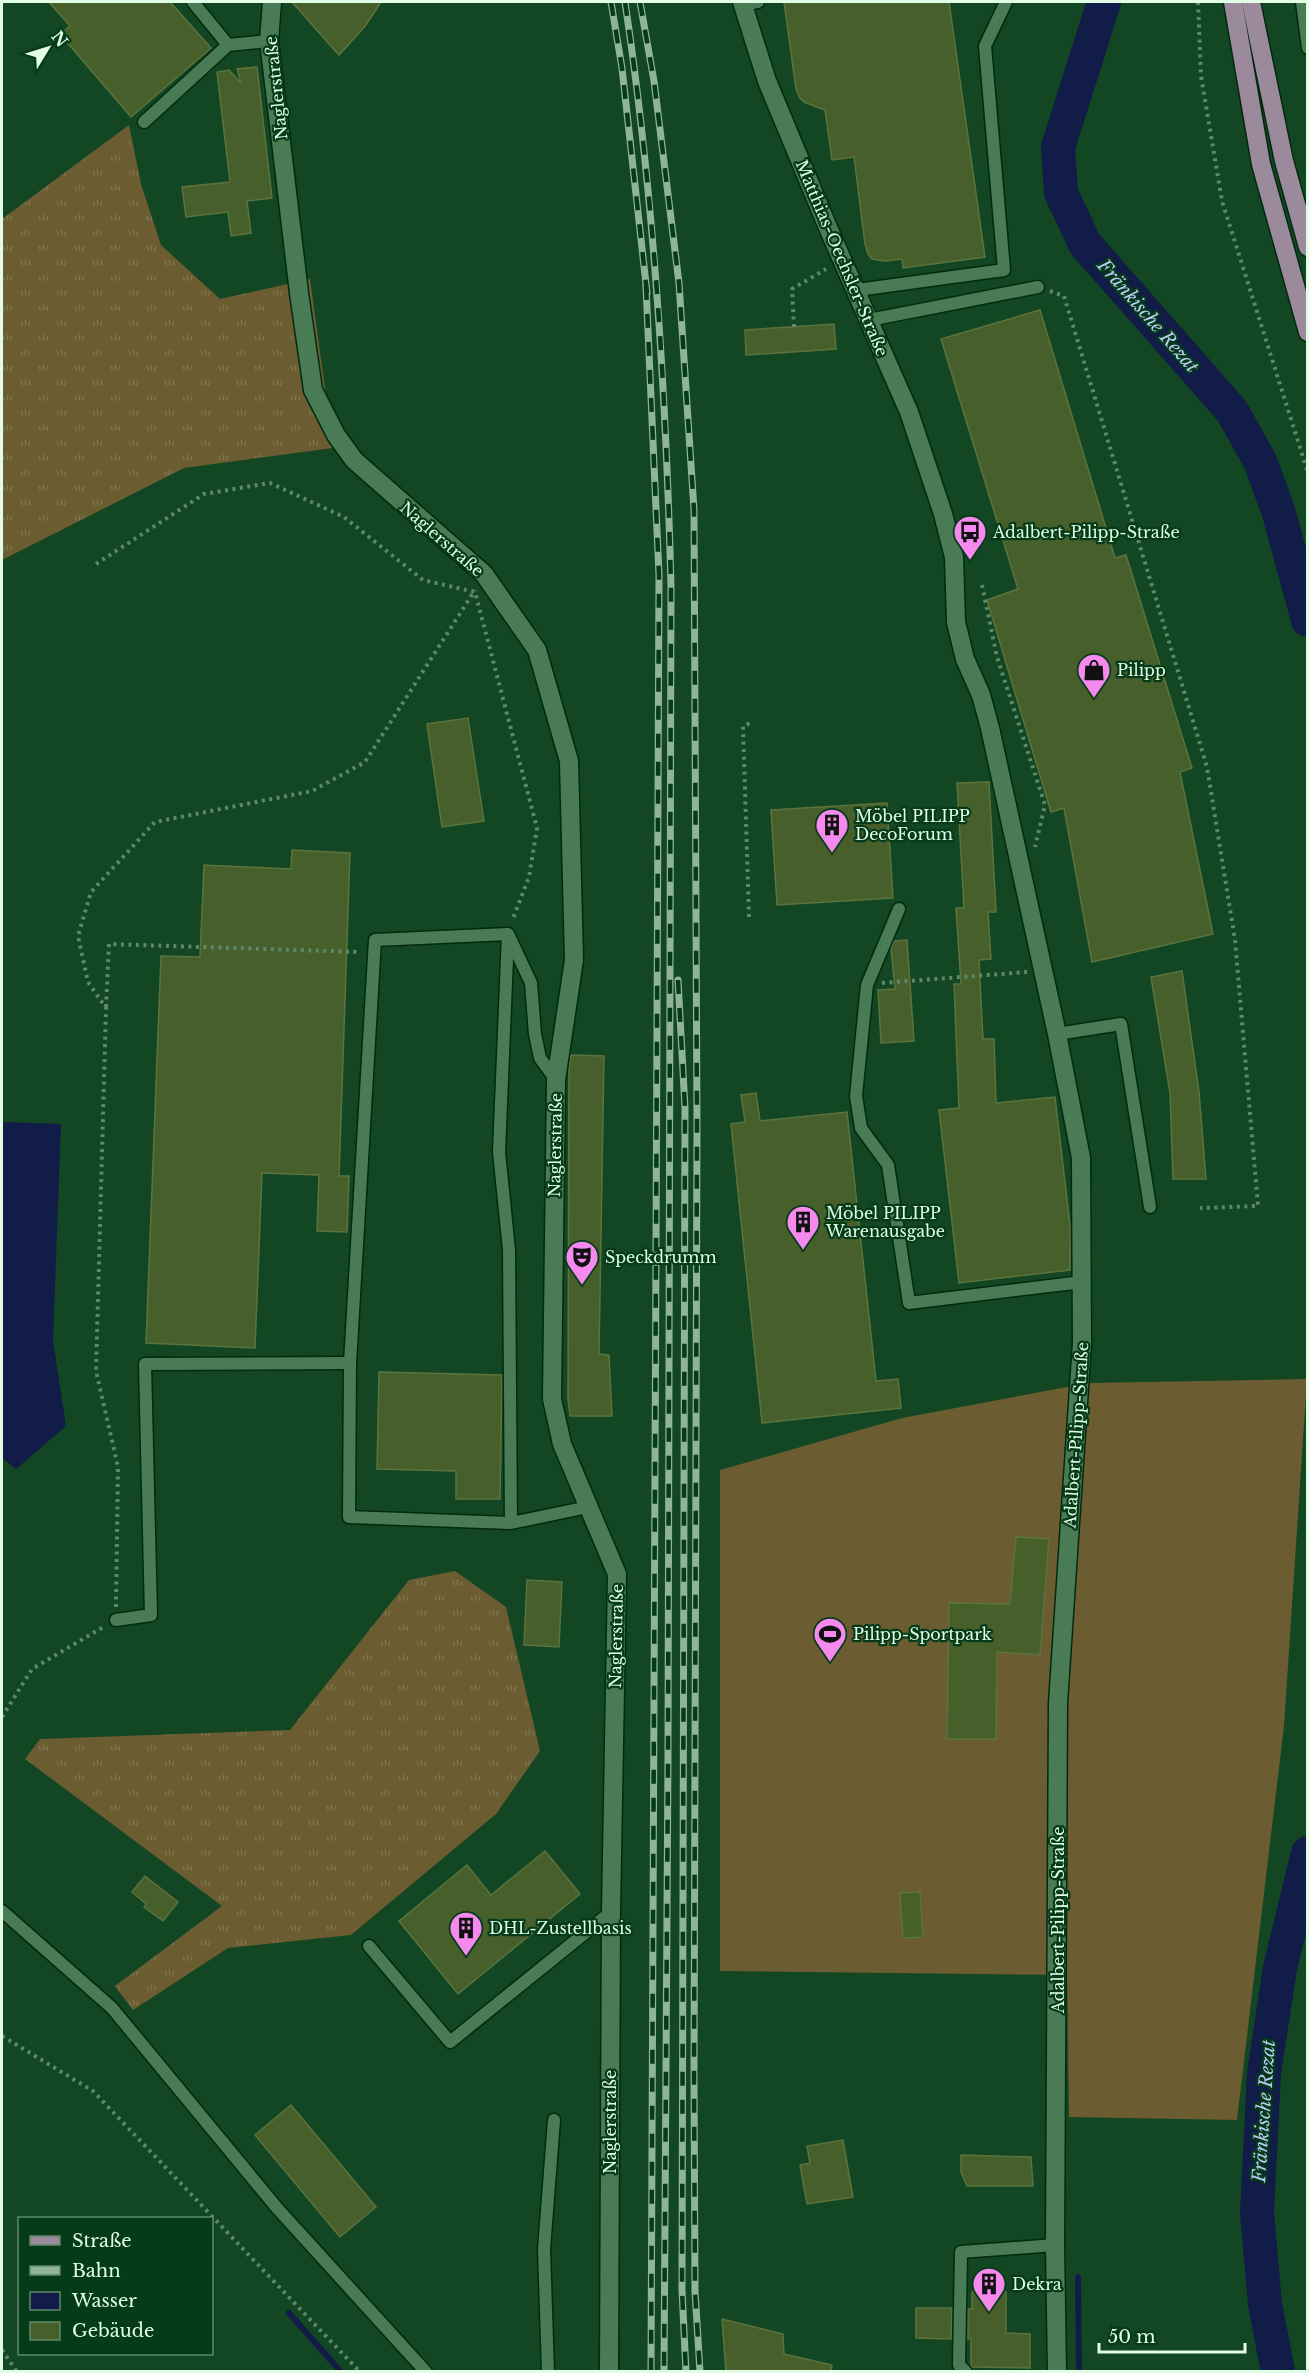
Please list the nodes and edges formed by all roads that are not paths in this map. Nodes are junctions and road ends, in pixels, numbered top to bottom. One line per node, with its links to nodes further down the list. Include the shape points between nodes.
1 (193, 2): 11 (lane)
2 (258, 2): 9 (street)
3 (272, 2): 9 (street, Naglerstraße)
4 (1006, 2): 16 (lane, via 985,46 1004,270)
5 (1233, 2): 18 (main road, via 1261,164)
6 (1251, 2): 14 (main road, via 1284,161)
7 (1302, 2): 12 (lane)
8 (748, 3): 16 (street, Matthias-Oechsler-Straße, via 767,81)
9 (269, 23): 10 (street, Naglerstraße)
10 (270, 41): 11 (lane); 23 (street, Naglerstraße, via 313,390 354,460 484,574 537,650 569,761 574,960)
11 (228, 45): 13 (lane)
12 (1308, 48)
13 (144, 122)
14 (1308, 247)
15 (1038, 287): 17 (lane)
16 (857, 290): 17 (street, Matthias-Oechsler-Straße)
17 (869, 320): 19 (street, Matthias-Oechsler-Straße, via 909,412)
18 (1308, 332)
19 (943, 514): 22 (street, Adalbert-Pilipp-Straße, via 954,557 956,622 990,728)
20 (899, 909): 25 (lane, via 867,985 856,1096 861,1128 888,1165 909,1303)
21 (508, 934): 23 (lane, via 531,983 540,1058); 26 (lane, via 375,940); 28 (lane, via 499,1152 509,1250)
22 (1058, 1034): 24 (lane, via 1121,1024); 25 (street, Adalbert-Pilipp-Straße, via 1081,1158)
23 (556, 1080): 27 (street, Naglerstraße, via 552,1399 562,1444)
24 (1150, 1208)
25 (1083, 1282): 34 (street, Adalbert-Pilipp-Straße, via 1058,1703)
26 (350, 1364): 28 (lane, via 349,1517); 29 (lane, via 145,1364 152,1614)
27 (588, 1507): 28 (lane); 31 (street, Naglerstraße, via 617,1574)
28 (511, 1523)
29 (116, 1620)
30 (2, 1911): 35 (lane, via 112,2008 277,2208)
31 (611, 1912): 32 (lane, via 450,2042); 37 (street, Naglerstraße)
32 (369, 1946)
33 (554, 2120): 36 (lane, via 544,2249)
34 (1055, 2245): 38 (lane, via 961,2252 959,2365); 39 (street, Adalbert-Pilipp-Straße)
35 (426, 2372)
36 (548, 2372)
37 (609, 2372)
38 (966, 2372)
39 (1057, 2372)

